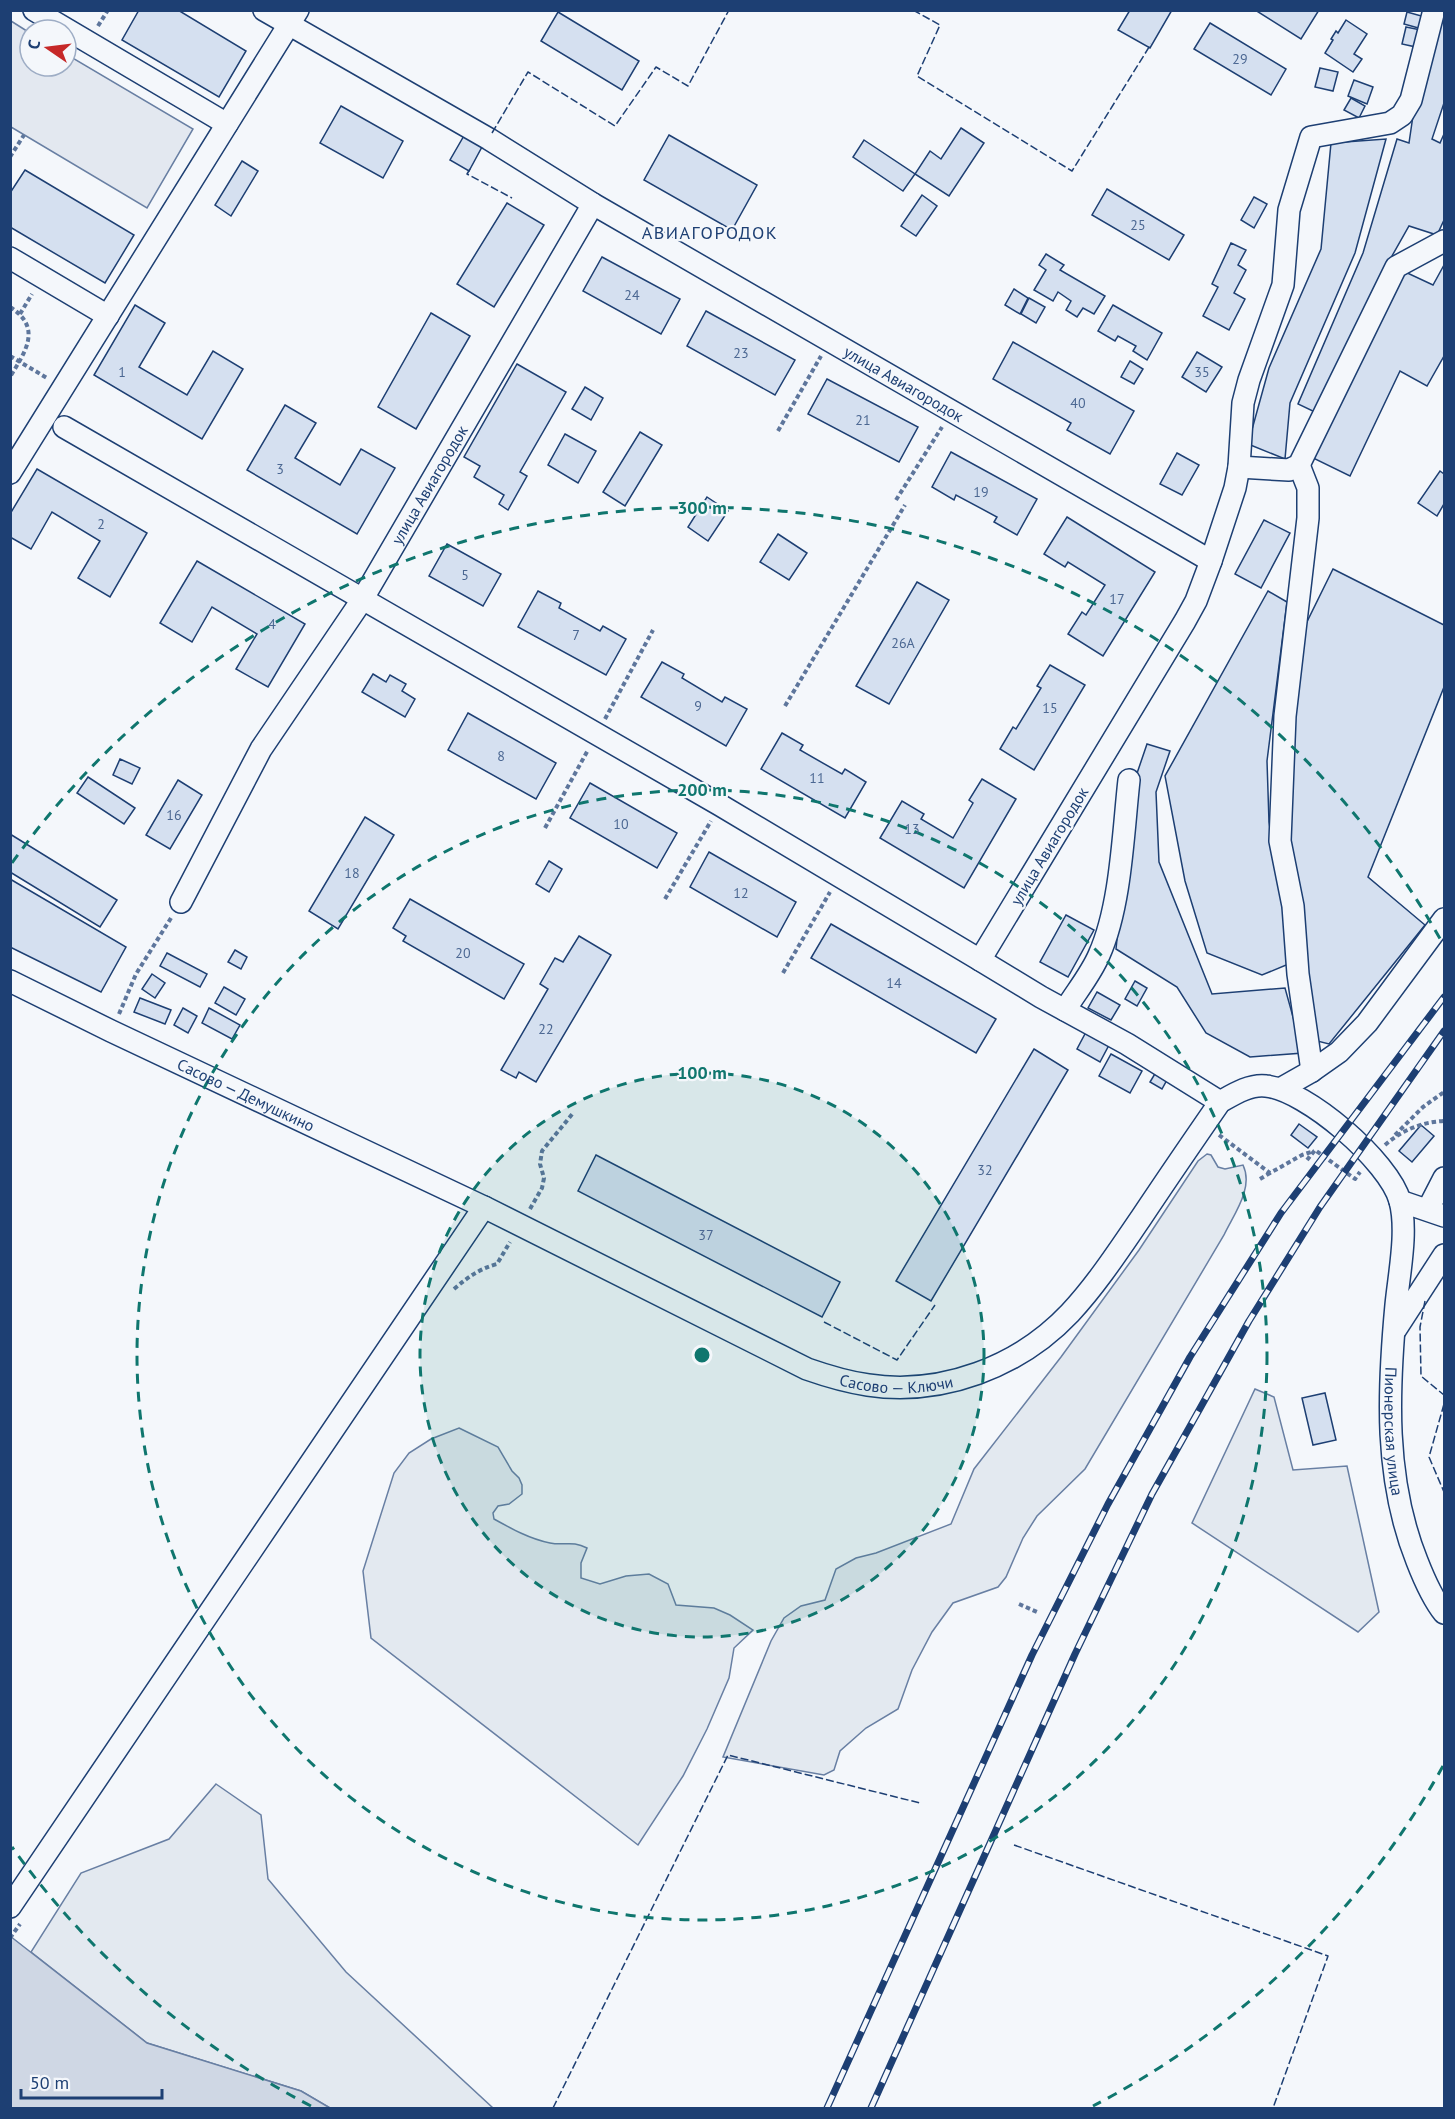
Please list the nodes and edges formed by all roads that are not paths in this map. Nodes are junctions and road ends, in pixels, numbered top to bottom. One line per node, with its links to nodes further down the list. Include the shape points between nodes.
1 (34, 10): 5 (street)
2 (264, 10): 4 (street)
3 (1434, 10): 12 (street, via 1411,100 1402,115 1390,123 1311,137 1289,210 1282,285 1243,403)
4 (293, 17): 5 (street); 6 (street)
5 (227, 124): 9 (street)
6 (593, 204): 14 (street, улица Авиагородок); 15 (street, улица Авиагородок)
7 (1444, 241): 11 (street, via 1396,267)
8 (10, 258): 9 (street)
9 (108, 316): 13 (street)
10 (64, 427): 15 (street)
11 (1299, 465): 12 (street, via 1289,470); 22 (street, via 1308,488 1308,518 1285,716 1280,841 1293,906)
12 (1239, 467): 14 (street)
13 (10, 473)
14 (1211, 561): 19 (street, улица Авиагородок, via 1185,621)
15 (362, 600): 17 (street, улица Авиагородок, via 261,749); 19 (street)
16 (1129, 780): 21 (street, via 1108,932 1099,957)
17 (181, 902)
18 (1444, 919): 22 (street, via 1367,1023 1339,1052)
19 (981, 960): 21 (street)
20 (10, 981): 27 (street, Сасово — Демушкино)
21 (1065, 1010): 24 (street)
22 (1312, 1071): 23 (street)
23 (1282, 1088): 24 (street, via 1247,1088); 26 (street, via 1362,1146 1385,1171)
24 (1220, 1102): 27 (street, Сасово — Ключи, via 1113,1258 1070,1312 1018,1355 992,1368 917,1387 868,1385 807,1369)
25 (1444, 1178): 28 (street)
26 (1400, 1201): 28 (street); 30 (street, Пионерская улица, via 1402,1240)
27 (484, 1207): 32 (street)
28 (1436, 1213)
29 (1444, 1255): 30 (street)
30 (1394, 1332): 31 (street, Пионерская улица, via 1391,1438 1399,1506 1423,1577)
31 (1444, 1613)
32 (10, 1908)

